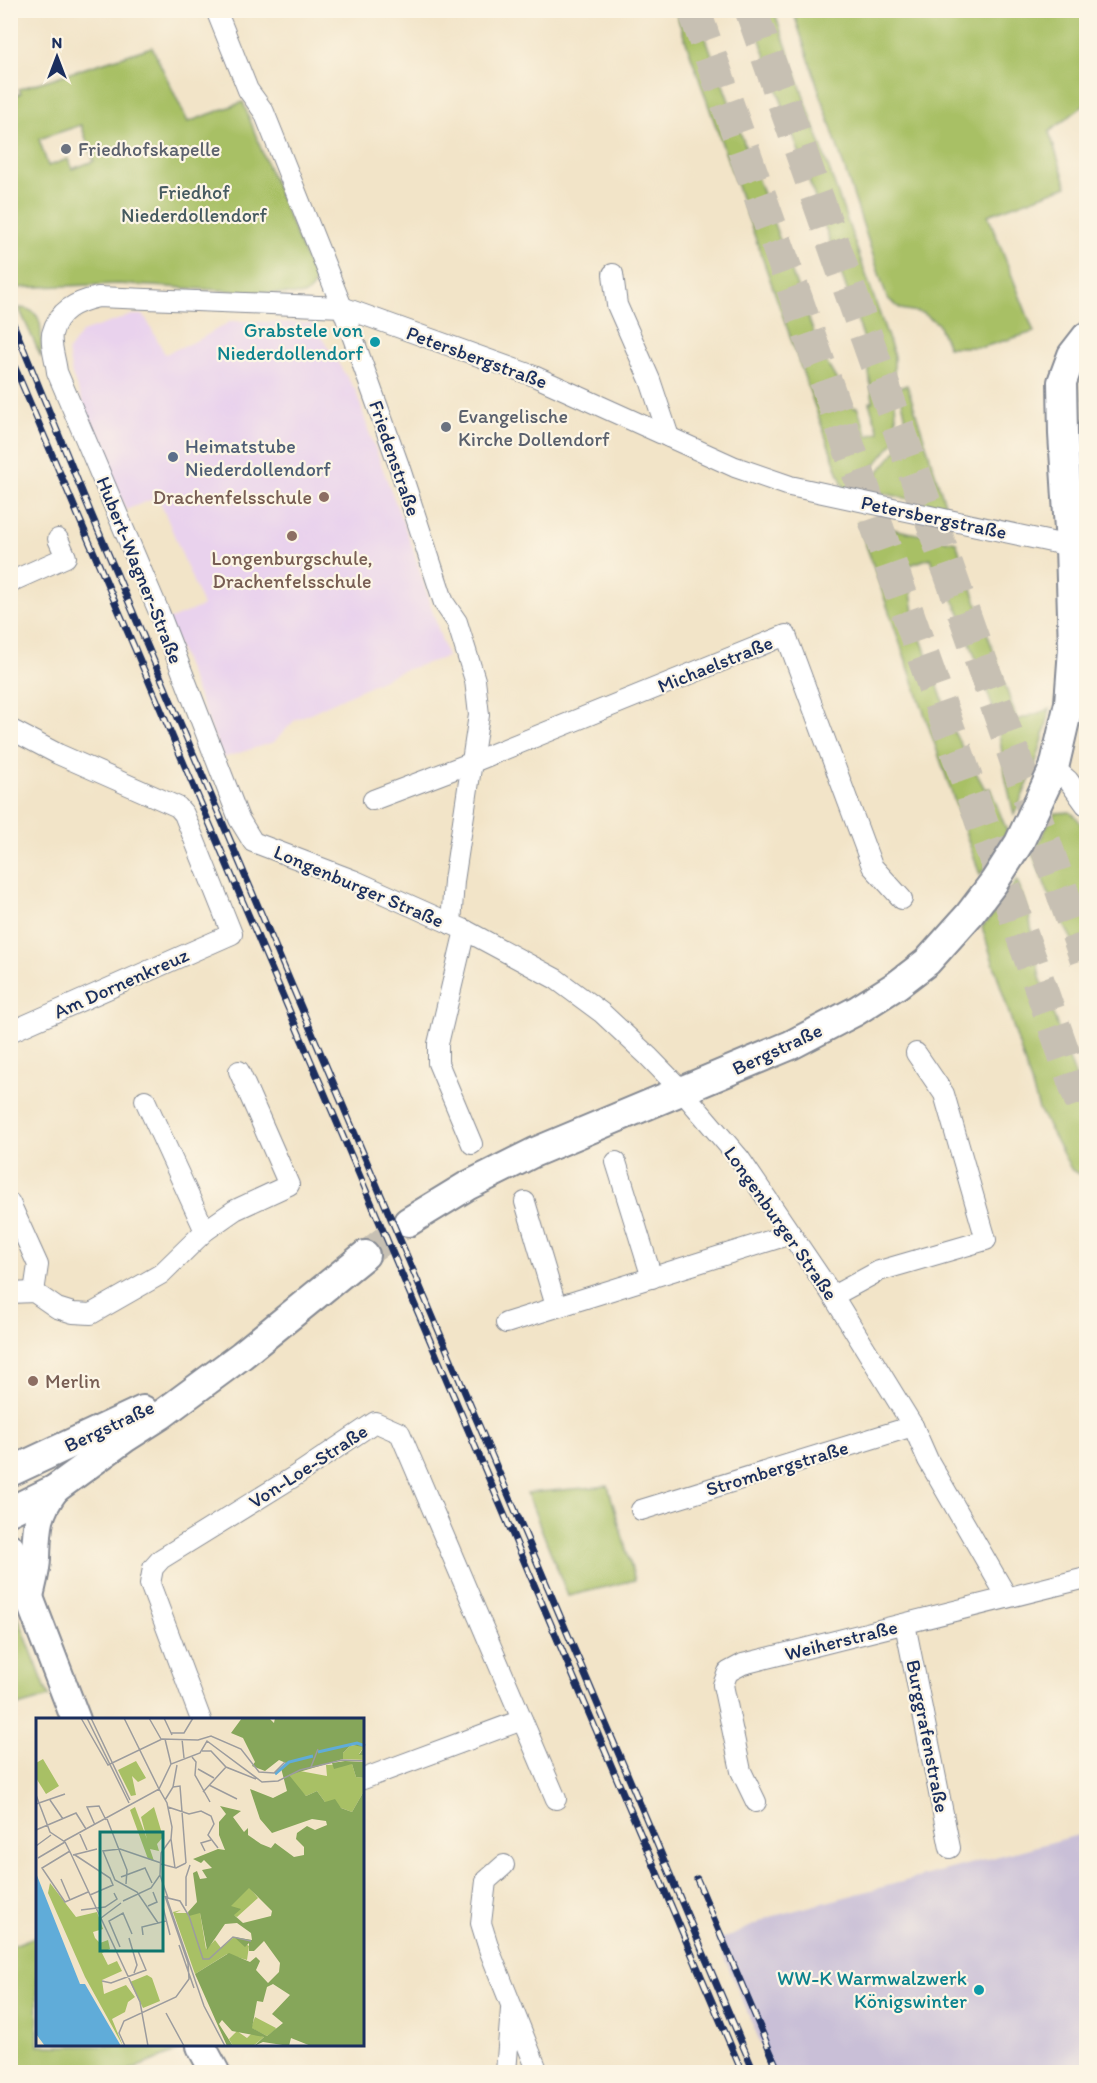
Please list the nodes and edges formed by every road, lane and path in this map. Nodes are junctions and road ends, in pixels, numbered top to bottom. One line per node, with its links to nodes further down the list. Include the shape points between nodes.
1 (216, 10): 4 (street, Friedenstraße, via 248,90 264,112)
2 (613, 274): 6 (street, via 617,304 650,380)
3 (78, 302): 4 (street, Petersbergstraße, via 121,297); 15 (street, Hubert-Wagner-Straße, via 62,315 52,336 57,372 159,612 238,819)
4 (342, 307): 6 (street, Petersbergstraße, via 534,376); 11 (street, Friedenstraße, via 444,603 457,622 475,680 479,715)
5 (1086, 338): 8 (street, Bergstraße, via 1072,355 1062,382 1063,434)
6 (669, 437): 8 (street, Petersbergstraße, via 735,467 790,486)
7 (58, 539): 9 (street, via 66,557)
8 (1076, 562): 12 (street, Bergstraße, via 1070,692)
9 (10, 582)
10 (10, 729): 18 (street, Am Dornenkreuz, via 178,807 232,934)
11 (473, 762): 13 (street, Michaelstraße); 16 (street, Michaelstraße, via 786,635 872,866); 17 (street, Friedenstraße, via 454,880)
12 (1054, 768): 14 (street); 21 (street, Bergstraße, via 1019,843 994,882 927,962 856,1011 791,1045)
13 (373, 800)
14 (1086, 805)
15 (253, 842): 17 (street, Longenburger Straße, via 353,880)
16 (902, 899)
17 (458, 927): 21 (street, Longenburger Straße, via 556,979 602,1013); 23 (street, Longenburger Straße, via 438,1063)
18 (10, 1032)
19 (916, 1053): 34 (street, via 944,1094 986,1240 879,1271)
20 (239, 1071): 28 (street, via 289,1185 234,1210)
21 (682, 1091): 27 (street, Bergstraße, via 535,1152 467,1186); 29 (street, Longenburger Straße, via 740,1159)
22 (145, 1100): 28 (street)
23 (472, 1144)
24 (616, 1162): 31 (street)
25 (525, 1202): 35 (street)
26 (10, 1203): 32 (street, via 38,1265)
27 (408, 1222)
28 (205, 1231): 32 (street, via 161,1274 91,1314 57,1308)
29 (791, 1233): 31 (street); 34 (street, Longenburger Straße)
30 (365, 1255): 37 (street, Bergstraße)
31 (652, 1278): 35 (street)
32 (34, 1292): 33 (street)
33 (10, 1293)
34 (833, 1296): 38 (street, Longenburger Straße)
35 (556, 1306): 36 (street)
36 (506, 1323)
37 (207, 1380): 39 (street, Bergstraße); 40 (street, Bergstraße)
38 (913, 1426): 41 (street, Strombergstraße); 46 (street, Longenburger Straße, via 927,1460)
39 (10, 1472)
40 (55, 1489): 42 (street, Bergstraße); 45 (street, Bergstraße, via 36,1529 36,1560)
41 (640, 1510)
42 (10, 1511)
43 (10, 1548): 45 (street)
44 (1086, 1578): 46 (street, Weiherstraße)
45 (29, 1597): 48 (street)
46 (1007, 1597): 47 (street, Weiherstraße)
47 (905, 1624): 53 (street, Weiherstraße, via 728,1672 723,1685 741,1771); 54 (street, Burggrafenstraße)
48 (75, 1718)
49 (200, 1718): 50 (street, Von-Loe-Straße, via 150,1584 153,1568 161,1559 375,1422 400,1432)
50 (522, 1720): 51 (street); 52 (street, Von-Loe-Straße)
51 (364, 1779)
52 (556, 1799)
53 (756, 1802)
54 (950, 1848)
55 (504, 1865): 56 (street, via 486,1881 481,1923)
56 (511, 2005): 59 (street); 60 (street)
57 (202, 2047): 58 (street)
58 (215, 2073)
59 (506, 2073)
60 (538, 2073)

